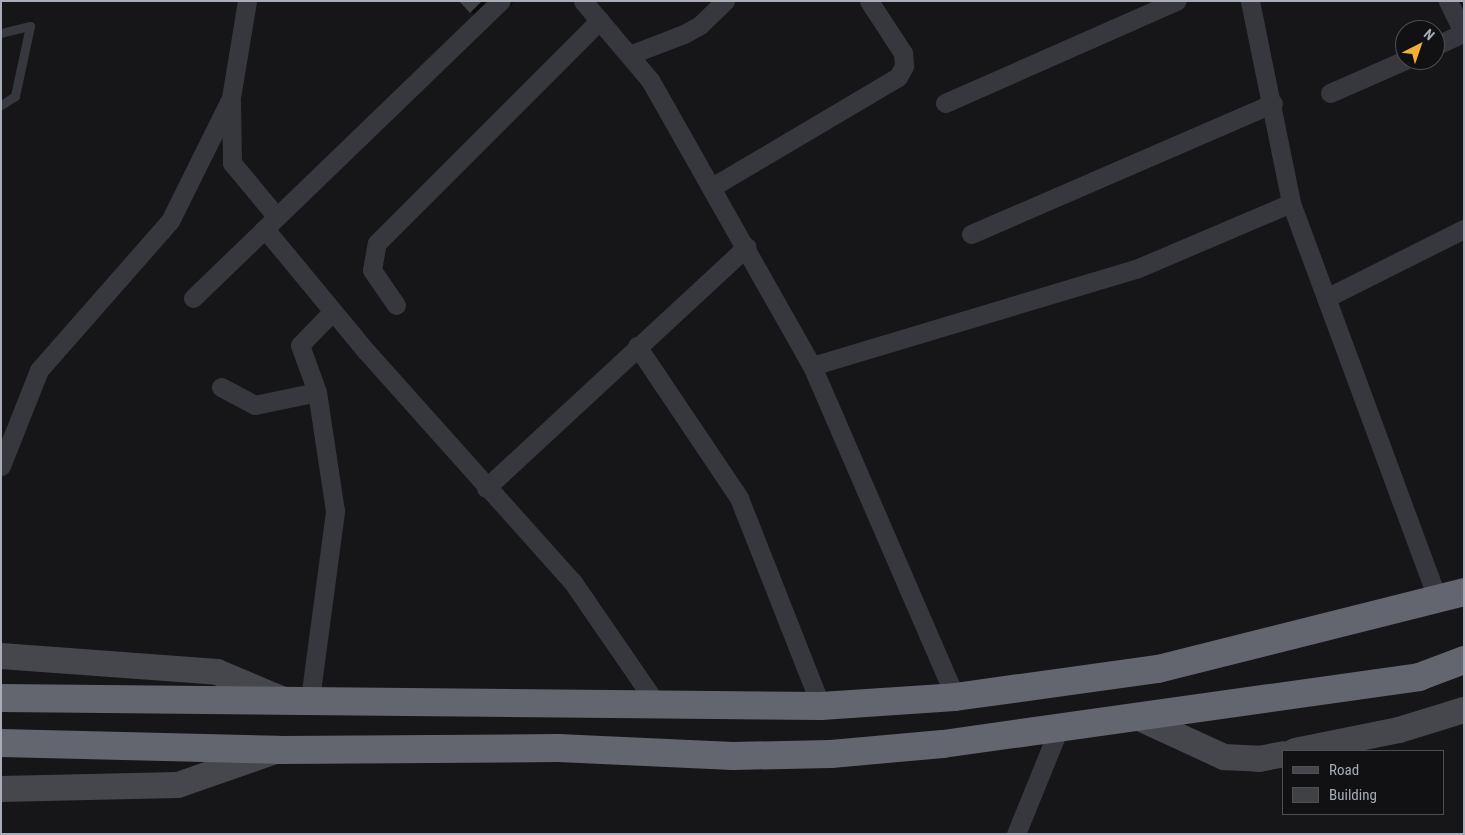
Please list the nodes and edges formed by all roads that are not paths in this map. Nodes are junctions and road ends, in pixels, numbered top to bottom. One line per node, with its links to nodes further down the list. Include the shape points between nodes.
1 (247, 1): 16 (street)
2 (501, 1): 22 (street)
3 (584, 1): 9 (street)
4 (725, 1): 13 (street, via 684,34)
5 (1176, 1): 17 (street)
6 (1250, 1): 18 (street)
7 (1448, 1): 11 (street)
8 (873, 3): 20 (street, via 903,52 904,66 898,77)
9 (600, 20): 13 (street); 28 (street, via 377,243 372,270)
10 (1, 33): 19 (lane, via 30,26 14,96)
11 (1463, 34): 12 (street)
12 (1445, 42)
13 (629, 55): 20 (street, via 650,80)
14 (1395, 64): 15 (street)
15 (1330, 93)
16 (231, 98): 22 (street, via 232,163); 34 (street, via 170,221 39,370)
17 (945, 102)
18 (1273, 104): 21 (street); 24 (street)
19 (1, 105)
20 (712, 187): 25 (street)
21 (1292, 203): 27 (street); 31 (street, via 1136,269)
22 (271, 223): 26 (street); 29 (street)
23 (1464, 229): 27 (street)
24 (971, 234)
25 (746, 247): 30 (street); 31 (street)
26 (194, 298)
27 (1326, 298): 37 (street)
28 (396, 305)
29 (333, 311): 33 (street, via 300,345); 35 (street)
30 (637, 346): 35 (street); 45 (street, via 740,498)
31 (812, 366): 40 (street)
32 (221, 387): 33 (street, via 255,406)
33 (317, 392): 43 (street, via 335,511)
34 (1, 466)
35 (486, 488): 44 (street, via 572,581)
36 (1464, 592): 37 (highway)
37 (1438, 601): 40 (highway, via 1158,669)
38 (1, 656): 42 (main road, via 217,672)
39 (1464, 660): 47 (highway, via 1420,677)
40 (955, 697): 45 (highway)
41 (1, 698): 42 (highway, via 134,701)
42 (281, 698): 43 (highway)
43 (310, 699): 44 (highway)
44 (656, 704): 45 (highway)
45 (821, 706)
46 (1464, 710): 51 (main road, via 1399,730)
47 (1137, 717): 48 (highway); 52 (main road, via 1224,757 1260,759)
48 (1059, 728): 50 (highway, via 832,754 733,756 558,748); 54 (street)
49 (1, 743): 50 (highway)
50 (278, 750): 53 (main road, via 178,785)
51 (1300, 750)
52 (1282, 754)
53 (1, 789)
54 (1016, 834)

